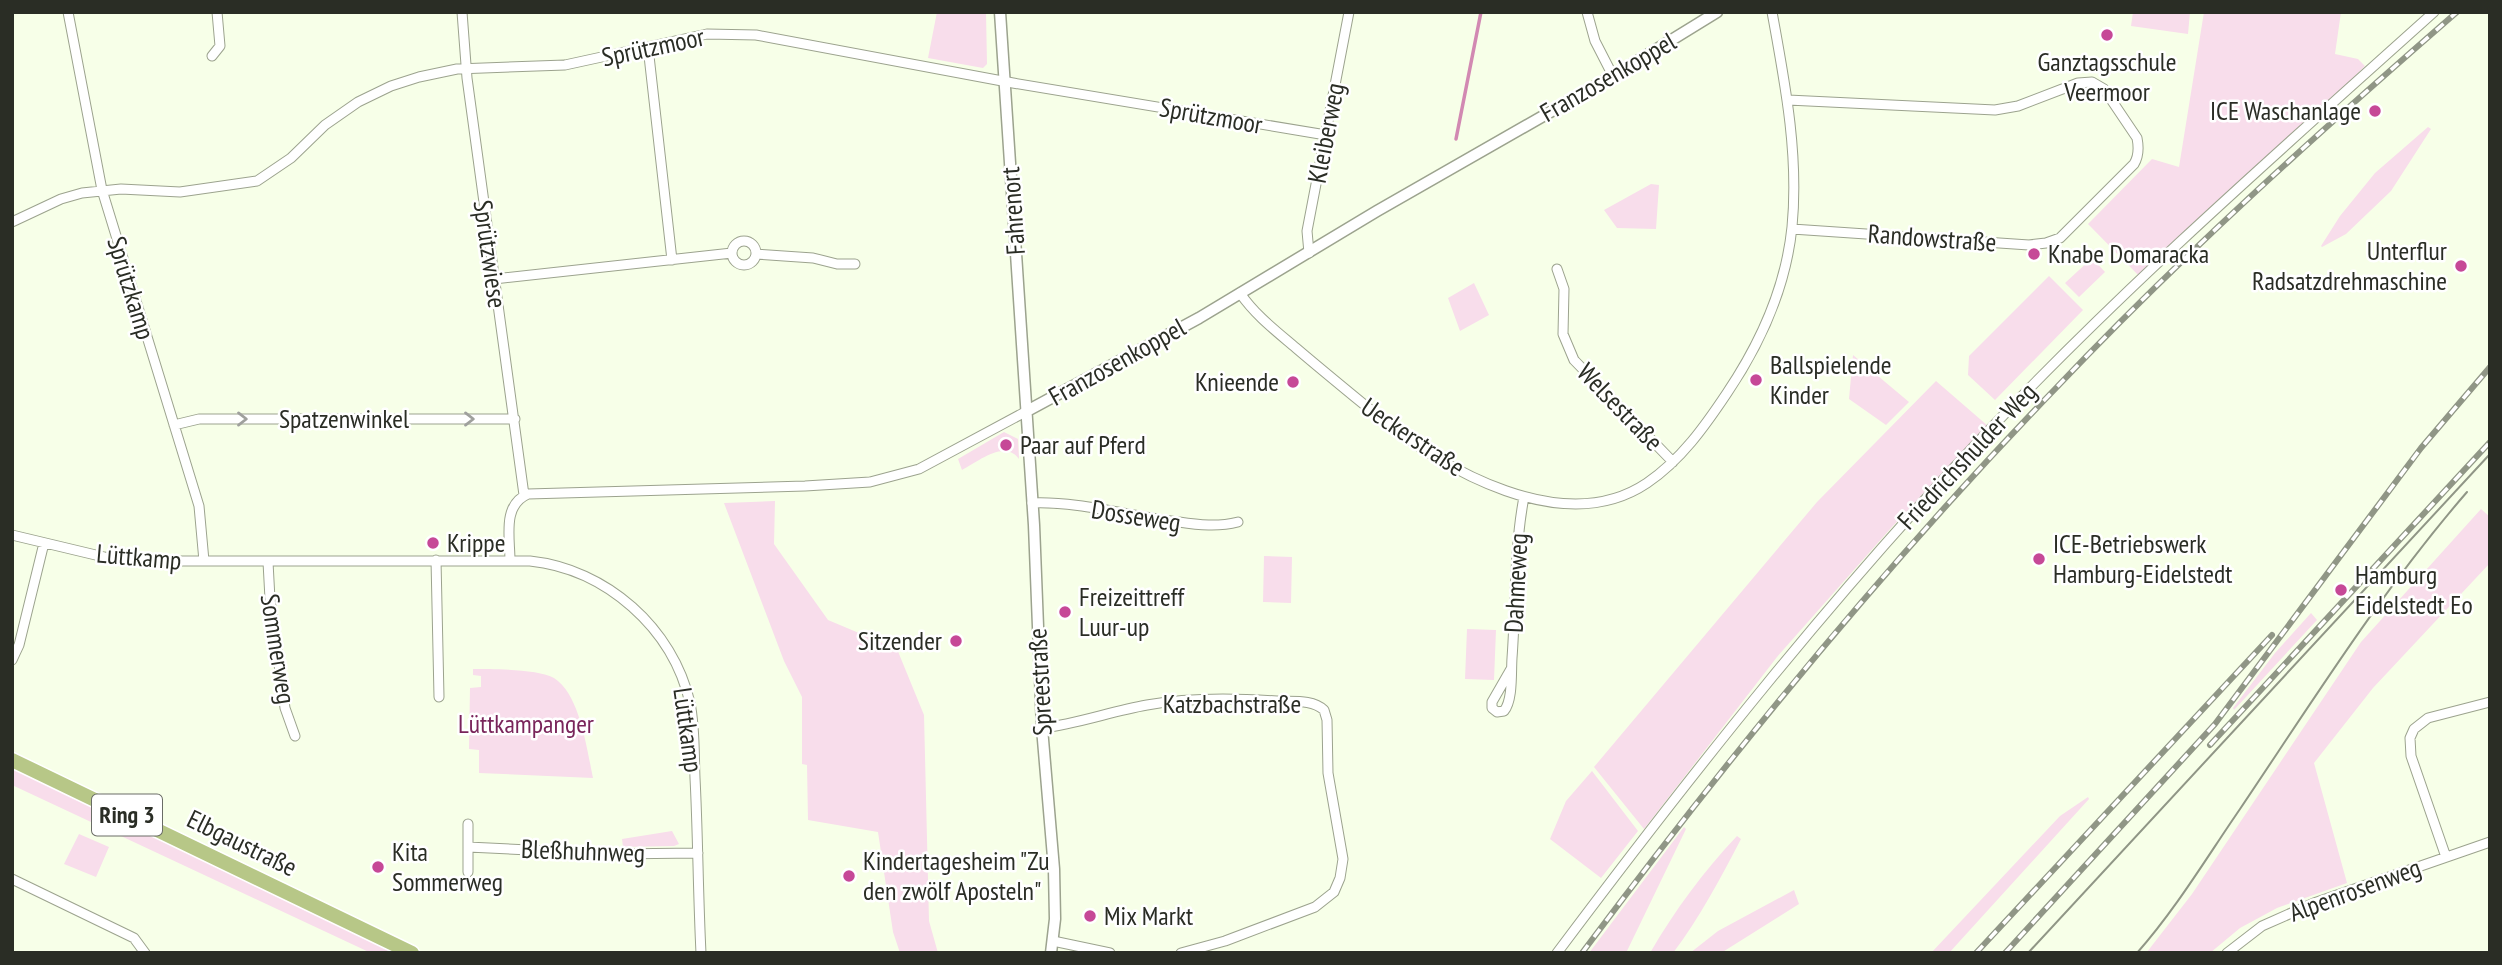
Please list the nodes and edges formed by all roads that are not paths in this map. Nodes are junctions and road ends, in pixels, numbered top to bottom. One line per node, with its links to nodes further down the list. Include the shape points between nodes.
1 (68, 12): 17 (street, Sprützkamp)
2 (217, 12): 11 (street, via 220,46)
3 (463, 12): 12 (street, Sprützwiese)
4 (1000, 12): 14 (street, Fahrenort)
5 (1349, 12): 16 (street, Kleiberweg)
6 (1587, 12): 13 (street, via 1595,41)
7 (1717, 12): 13 (street, Franzosenkoppel)
8 (1773, 12): 15 (street, Ueckerstraße)
9 (2434, 12): 62 (street, Friedrichshulder Weg, via 2139,282 1994,425 1876,553 1647,834)
10 (648, 47): 12 (street, Sprützmoor, via 565,65); 14 (street, Sprützmoor, via 705,34 756,35); 23 (street)
11 (212, 56)
12 (466, 68): 17 (street, Sprützmoor, via 401,83 358,102 325,125 291,159 257,181 186,191); 26 (street, Sprützwiese)
13 (1613, 76): 21 (street, Franzosenkoppel)
14 (1004, 80): 16 (street, Sprützmoor); 28 (street, Fahrenort)
15 (1788, 100): 19 (street, Ueckerstraße, via 1794,165); 19 (street, Randowstraße, via 1995,110 2092,82 2104,89 2139,146 2134,164 2066,233 2046,243)
16 (1326, 135): 21 (street, Kleiberweg, via 1307,231)
17 (102, 190): 18 (street, Sprützmoor, via 61,199); 30 (street, Sprützkamp)
18 (12, 222)
19 (1792, 229): 31 (street, Ueckerstraße, via 1776,295 1749,358)
20 (732, 253): 22 (street, via 735,261 744,265); 22 (street, via 738,242 747,241); 23 (street)
21 (1309, 253): 27 (street, Franzosenkoppel)
22 (756, 254): 24 (street)
23 (672, 260): 26 (street)
24 (855, 264)
25 (1558, 269): 31 (street, Welsestraße, via 1564,289 1563,334 1574,360)
26 (494, 279): 29 (street, Sprützwiese)
27 (1240, 293): 28 (street, Franzosenkoppel); 33 (street, Ueckerstraße, via 1272,328 1418,446 1461,472)
28 (1027, 411): 32 (street, Franzosenkoppel, via 919,469 870,482); 34 (street, Spreestraße)
29 (514, 419): 30 (street, Spatzenwinkel, one-way to 29, via 200,419); 32 (street, Sprützwiese)
30 (174, 425): 38 (street, Sprützkamp, via 199,506)
31 (1673, 462): 33 (street, Ueckerstraße, via 1646,484 1609,498 1575,502)
32 (524, 495): 40 (street, via 510,511)
33 (1524, 497): 43 (street, Dahmeweg)
34 (1032, 503): 35 (street, Dosseweg, via 1198,525); 46 (street, Spreestraße)
35 (1238, 522)
36 (12, 536): 37 (street, Lüttkamp)
37 (44, 543): 38 (street, Lüttkamp, via 121,560); 42 (street)
38 (204, 561): 41 (street, Lüttkamp)
39 (436, 561): 40 (street, Lüttkamp); 41 (street, Lüttkamp); 44 (street)
40 (510, 561): 52 (street, Lüttkamp, via 549,563 598,581 623,598 665,645 690,705)
41 (268, 562): 47 (street, Sommerweg, via 283,696)
42 (12, 660)
43 (1511, 669)
44 (439, 697)
45 (2490, 702): 53 (street, via 2428,718 2410,738 2410,756)
46 (1042, 728): 56 (street, Spreestraße, via 1054,869); 61 (street, Katzbachstraße, via 1188,699 1311,703 1324,710 1328,773 1343,859 1334,892 1315,907)
47 (295, 736)
48 (12, 760): 58 (main road, Elbgaustraße / Ring 3)
49 (468, 824): 51 (street)
50 (2490, 842): 53 (street, Alpenrosenweg)
51 (468, 847): 52 (street, Bleßhuhnweg); 54 (street)
52 (698, 853): 59 (street, Lüttkamp)
53 (2446, 857): 63 (street, Alpenrosenweg, via 2274,919)
54 (468, 872)
55 (12, 879): 57 (street, via 134,938)
56 (1052, 947): 60 (street)
57 (145, 953)
58 (412, 953)
59 (701, 953)
60 (1110, 953)
61 (1181, 953)
62 (1557, 953)
63 (2227, 953)

